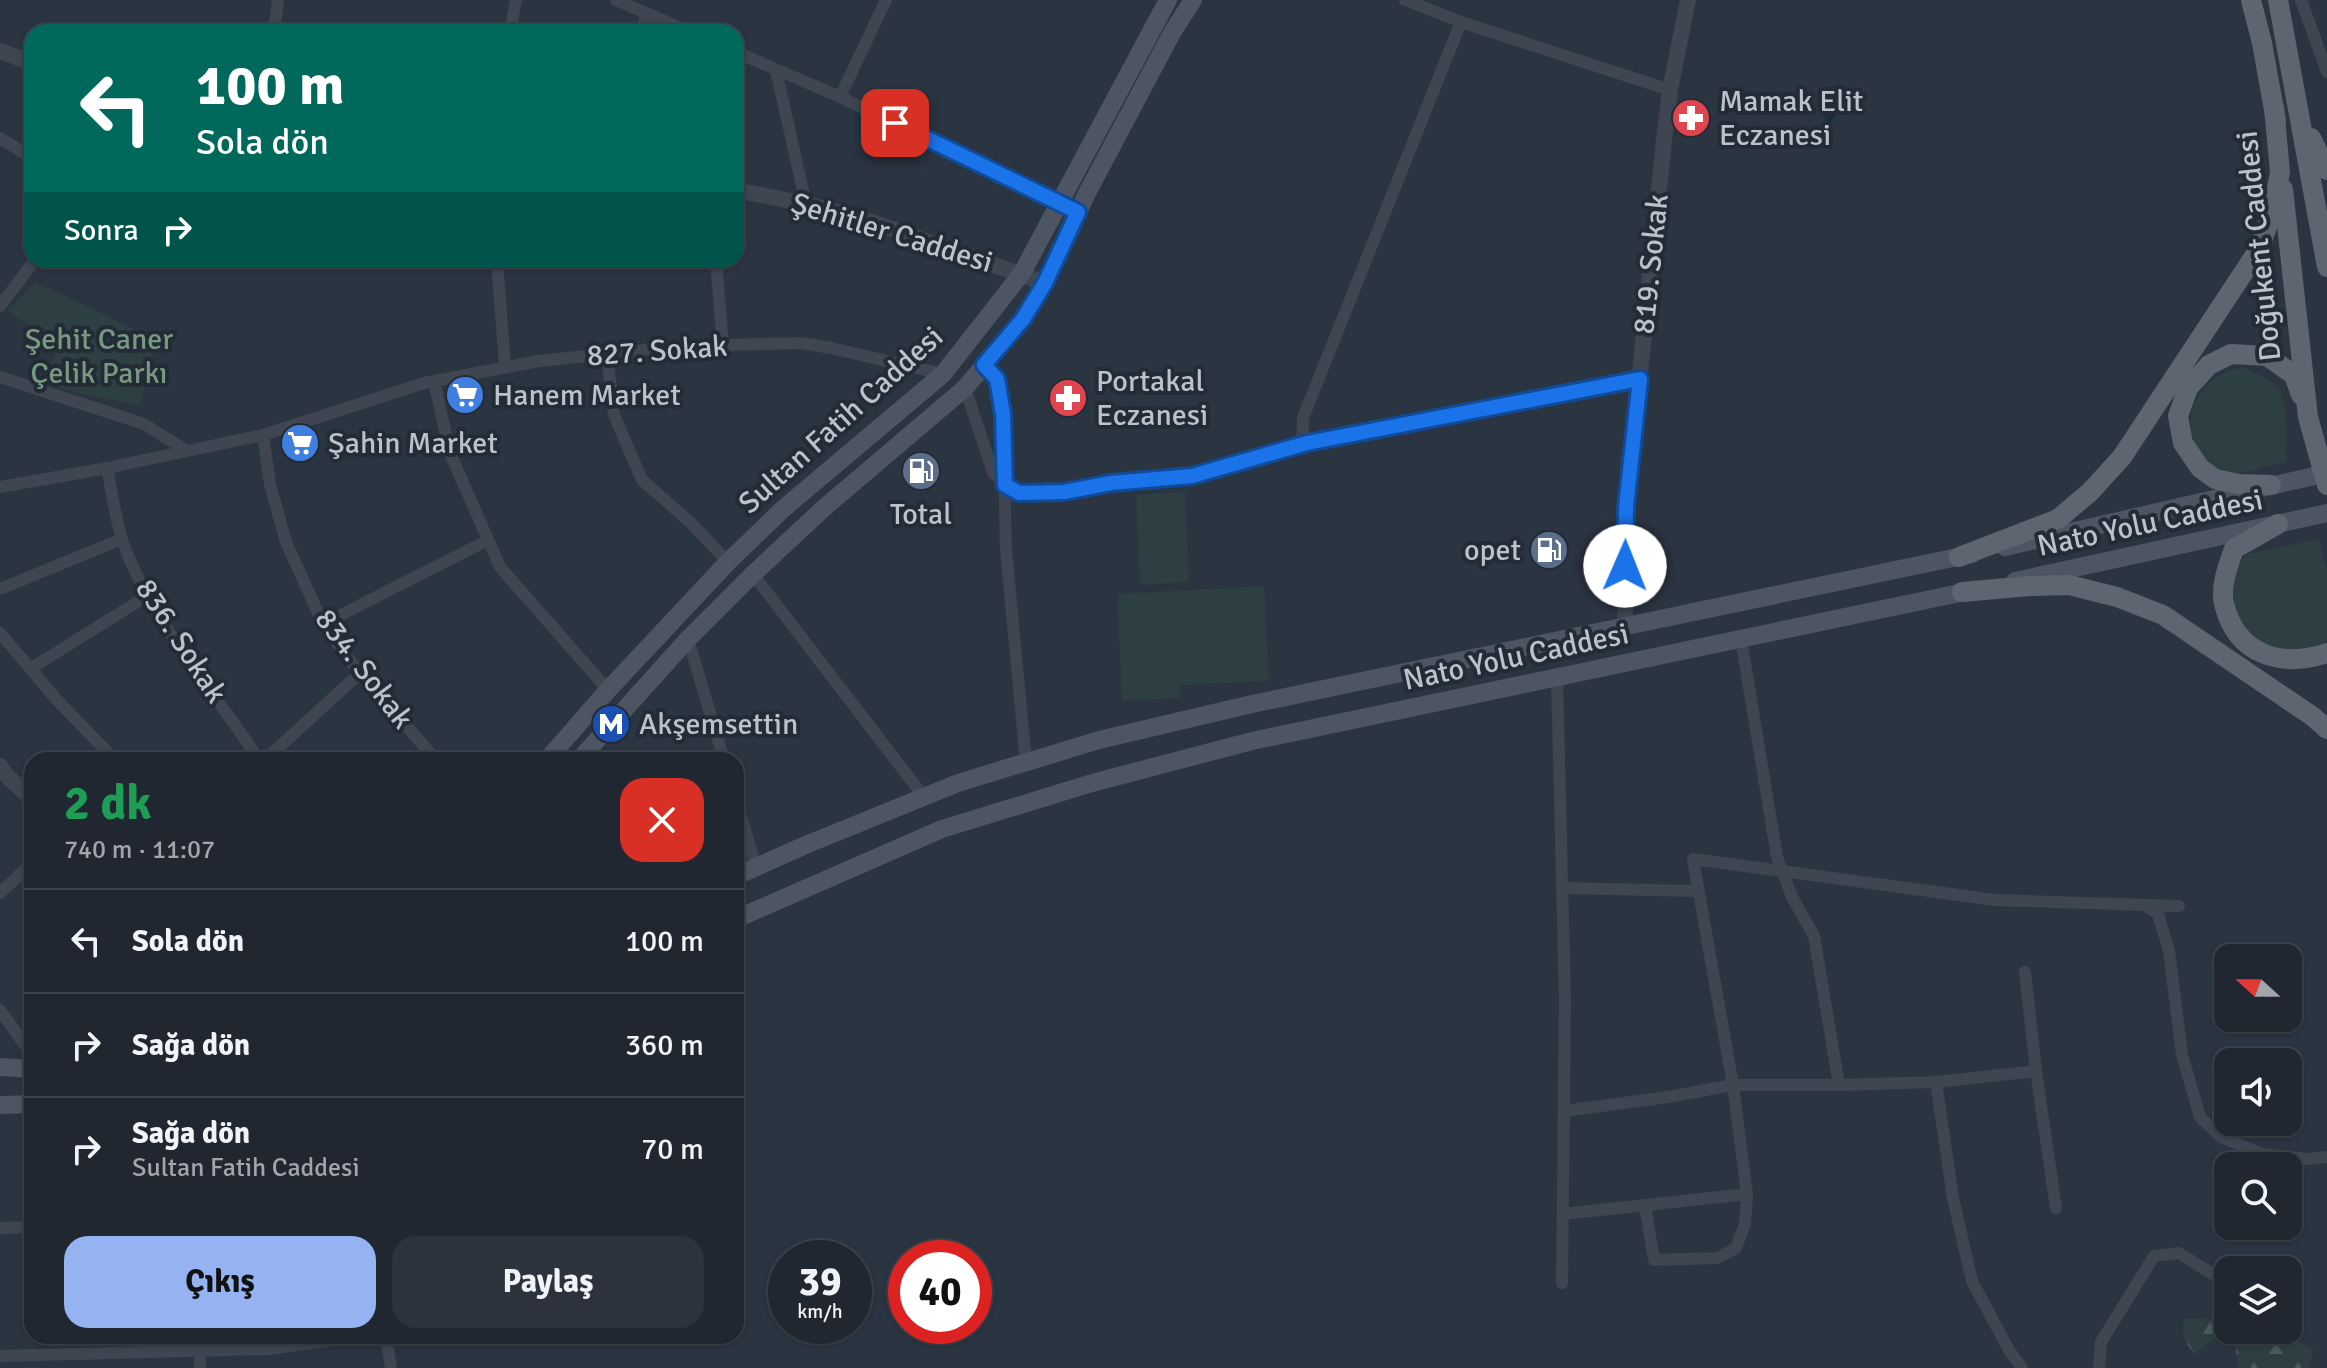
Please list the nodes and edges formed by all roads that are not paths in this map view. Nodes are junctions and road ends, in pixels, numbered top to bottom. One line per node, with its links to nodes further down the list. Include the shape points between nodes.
1 (278, 0): 14 (street)
2 (516, 0): 15 (street)
3 (616, 0): 12 (street)
4 (886, 0): 24 (street)
5 (1168, 0): 31 (main road, Sultan Fatih Caddesi)
6 (1193, 0): 33 (main road, Sultan Fatih Caddesi)
7 (1405, 0): 13 (street)
8 (1688, 0): 23 (street, 819. Sokak)
9 (2251, 0): 25 (main road, Doğukent Caddesi)
10 (2278, 0): 26 (main road, Doğukent Caddesi)
11 (2301, 0): 22 (street)
12 (646, 13): 16 (street); 17 (street)
13 (1461, 22): 23 (street); 52 (street, via 1303,418)
14 (275, 24)
15 (512, 24)
16 (644, 24)
17 (671, 24)
18 (0, 51): 20 (street)
19 (744, 56): 21 (street)
20 (24, 60)
21 (776, 70): 24 (street); 32 (street)
22 (2327, 72)
23 (1670, 90): 47 (street, 819. Sokak)
24 (840, 97): 31 (street)
25 (2274, 107): 50 (main road, Doğukent Caddesi); 64 (main road, via 2280,172 2259,249 2122,457 2058,519)
26 (2299, 110): 29 (main road); 34 (main road, Doğukent Caddesi)
27 (0, 138): 28 (street)
28 (24, 153)
29 (2327, 170)
30 (744, 192): 32 (street, Şehitler Caddesi)
31 (1060, 201): 33 (street); 38 (main road, Sultan Fatih Caddesi)
32 (806, 204): 38 (street, Şehitler Caddesi)
33 (1078, 212): 39 (main road, Sultan Fatih Caddesi)
34 (2327, 267)
35 (29, 268): 40 (street)
36 (498, 268): 44 (street)
37 (717, 268): 41 (street)
38 (1022, 273): 39 (street, Şehitler Caddesi); 45 (main road, Sultan Fatih Caddesi)
39 (1045, 283): 43 (main road, Sultan Fatih Caddesi)
40 (0, 306)
41 (723, 345): 42 (street, 827. Sokak); 45 (street, 827. Sokak, via 801,343)
42 (607, 354): 44 (street, 827. Sokak); 65 (street, via 614,415 642,480)
43 (984, 365): 49 (main road, Sultan Fatih Caddesi); 56 (street, via 997,379)
44 (505, 367): 48 (street, 827. Sokak)
45 (943, 374): 65 (main road, Sultan Fatih Caddesi)
46 (0, 377): 53 (street, via 144,424)
47 (1640, 379): 52 (street); 71 (street, 819. Sokak, via 1626,507)
48 (434, 381): 51 (street, 827. Sokak); 63 (street, via 450,453)
49 (965, 388): 56 (street, via 993,472); 66 (main road, Sultan Fatih Caddesi)
50 (2308, 417): 57 (main road, via 2294,375 2267,356 2231,354 2209,365 2188,388 2178,416 2183,443 2200,468 2215,479); 58 (main road, Doğukent Caddesi)
51 (263, 435): 53 (street, 827. Sokak); 70 (street, 834. Sokak, via 286,542)
52 (1302, 445): 56 (street, via 1192,476 1064,492 1019,493)
53 (187, 451): 54 (street, 827. Sokak)
54 (107, 468): 59 (street, 827. Sokak); 62 (street, 836. Sokak)
55 (2327, 473): 57 (main road, Nato Yolu Caddesi)
56 (1005, 485): 88 (street)
57 (2271, 485): 64 (main road, Nato Yolu Caddesi)
58 (2327, 485)
59 (0, 487)
60 (2327, 513): 61 (main road, Nato Yolu Caddesi)
61 (2278, 524): 68 (main road, Nato Yolu Caddesi); 75 (main road, via 2234,549 2223,602 2249,646 2274,658 2301,660)
62 (122, 539): 67 (street); 69 (street, 836. Sokak)
63 (488, 540): 70 (street); 79 (street, via 500,567)
64 (1959, 557): 71 (main road, Nato Yolu Caddesi)
65 (728, 562): 79 (main road, Sultan Fatih Caddesi)
66 (753, 574): 73 (main road, Sultan Fatih Caddesi); 91 (street)
67 (0, 589)
68 (1962, 592): 74 (main road, Nato Yolu Caddesi); 80 (main road, via 2069,585 2117,597 2163,615)
69 (147, 596): 76 (street); 82 (street, 836. Sokak)
70 (323, 624): 77 (street, 834. Sokak)
71 (1625, 625): 88 (main road, Nato Yolu Caddesi, via 1252,704)
72 (0, 633): 76 (street)
73 (688, 639): 86 (main road, Sultan Fatih Caddesi); 87 (street)
74 (1741, 639): 78 (main road, Nato Yolu Caddesi); 94 (street)
75 (2327, 653)
76 (30, 669): 81 (street)
77 (360, 673): 83 (street); 84 (street, 834. Sokak)
78 (1557, 677): 97 (street); 102 (main road, Nato Yolu Caddesi, via 1252,741 1092,783 942,829)
79 (608, 690): 85 (main road, Sultan Fatih Caddesi)
80 (2327, 729)
81 (107, 752)
82 (256, 752)
83 (271, 752)
84 (429, 752)
85 (554, 752)
86 (586, 752)
87 (722, 752)
88 (1026, 762): 91 (main road, Nato Yolu Caddesi)
89 (0, 766): 90 (street)
90 (24, 792)
91 (924, 797): 93 (main road, Nato Yolu Caddesi)
92 (744, 827): 93 (street)
93 (756, 867): 96 (main road, Nato Yolu Caddesi)
94 (1781, 869): 98 (street, via 1693,859); 100 (street, via 1995,900); 111 (street, via 1814,936)
95 (24, 870): 99 (street)
96 (744, 872)
97 (1562, 888): 98 (street); 114 (street)
98 (1698, 891): 110 (street)
99 (0, 893)
100 (2145, 905): 101 (street); 115 (street, via 2158,914 2169,951 2182,1055 2200,1117 2221,1137 2262,1154)
101 (2179, 906)
102 (744, 916)
103 (2025, 972): 108 (street)
104 (0, 1010): 105 (street)
105 (24, 1044)
106 (0, 1067): 107 (main road)
107 (24, 1068)
108 (2036, 1071): 109 (street); 118 (street)
109 (1936, 1082): 111 (street); 131 (street, via 1972,1281)
110 (1733, 1085): 111 (street); 114 (street); 116 (street)
111 (1839, 1085)
112 (24, 1104): 113 (main road)
113 (0, 1105)
114 (1564, 1111): 119 (street)
115 (2327, 1157)
116 (1747, 1194): 117 (street); 117 (street, via 1745,1224 1736,1248 1717,1258 1654,1260)
117 (1645, 1205): 119 (street)
118 (2056, 1208)
119 (1563, 1214): 123 (street)
120 (24, 1227): 121 (street)
121 (0, 1228)
122 (2214, 1275): 132 (street, via 2179,1253 2154,1256 2101,1342)
123 (1562, 1283)
124 (200, 1344): 127 (street)
125 (304, 1344): 127 (street)
126 (387, 1344): 130 (street)
127 (200, 1352): 128 (street); 129 (street)
128 (0, 1356)
129 (200, 1368)
130 (391, 1368)
131 (2022, 1368)
132 (2099, 1368)

